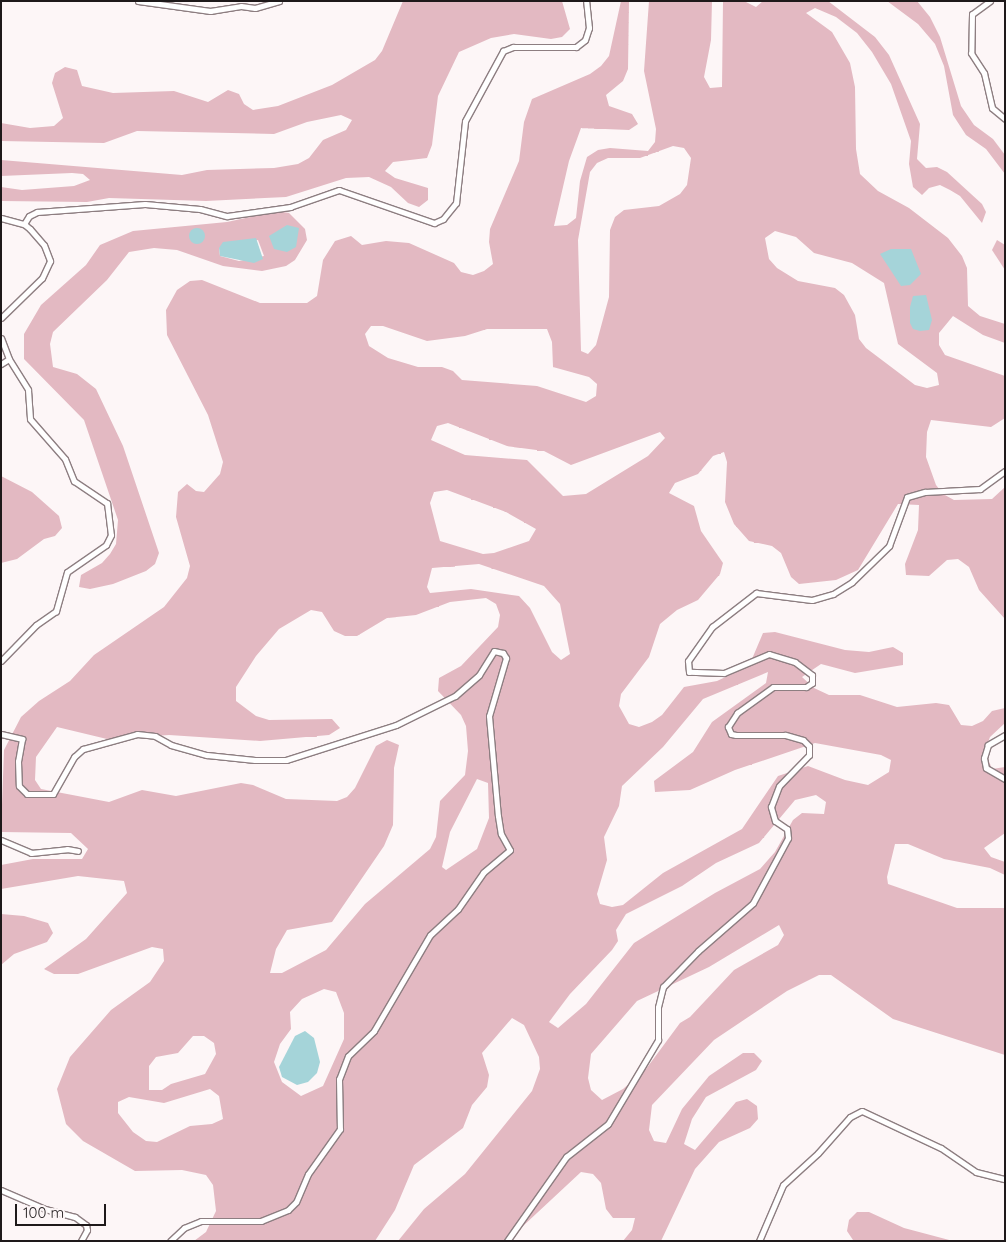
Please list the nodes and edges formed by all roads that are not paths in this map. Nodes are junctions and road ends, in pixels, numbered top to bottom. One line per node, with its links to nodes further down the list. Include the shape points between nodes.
1 (138, 1): 2 (street, via 210,11 241,6 255,8)
2 (279, 1)
3 (586, 1): 7 (street, via 589,28 585,40 576,47 513,47 503,51 465,121 456,203 443,219 434,223 339,190 290,207 227,216 200,209 145,204 37,212 28,216)
4 (990, 1): 5 (street, via 972,14 972,53 984,73 992,108)
5 (1005, 119)
6 (1, 218): 7 (street)
7 (24, 224): 8 (street, via 44,246 50,261 42,278)
8 (1, 318)
9 (1, 338): 10 (street)
10 (9, 359): 11 (street); 13 (street, via 28,390 30,419 65,459 74,481 107,503 111,535 106,545 67,572 56,611 36,625)
11 (1, 364)
12 (1005, 471): 23 (street, via 980,489 925,492 907,497 889,546 852,582 832,594 812,600 756,593 712,627 688,661 689,672 724,673 769,654 795,662 812,675 812,683 806,687 774,687 737,712 728,727 731,734 785,735 803,740 809,746 809,756 779,786 771,807 775,821 787,829 788,838 753,903 663,987 658,1006 658,1040 608,1124 566,1157)
13 (1, 661)
14 (1, 734): 22 (street, via 22,739 18,761 19,786 27,794 53,794 74,757 83,749 137,734 155,736 171,745 207,755 286,760 396,725 455,696 478,675 494,651 504,653 506,658 489,716 498,816 501,834 510,850 483,873 458,909 430,935 374,1031 348,1056 339,1079 340,1129 312,1167 288,1210 262,1221 201,1221 184,1228)
15 (1005, 735): 16 (street, via 988,745 984,758 986,768)
16 (1005, 779)
17 (1, 840): 18 (street, via 31,853)
18 (78, 851)
19 (1005, 1179): 24 (street, via 976,1172 941,1148 862,1111 850,1117 783,1185)
20 (1, 1190): 21 (street, via 45,1209 75,1217 86,1225)
21 (81, 1241)
22 (170, 1241)
23 (507, 1241)
24 (759, 1241)

